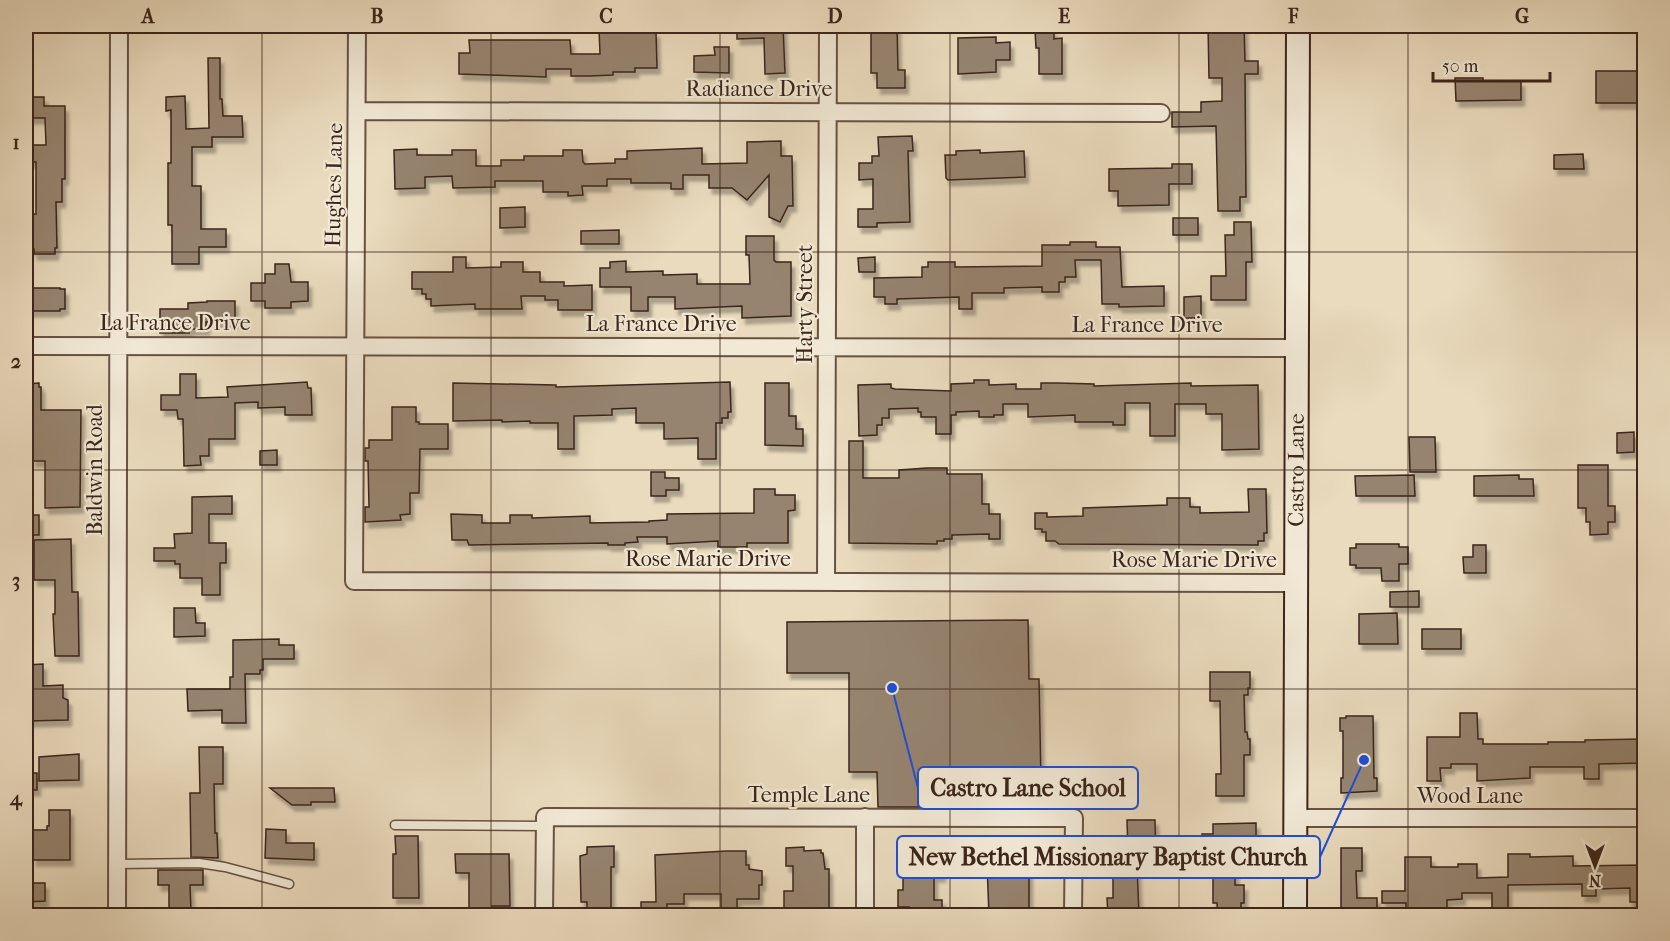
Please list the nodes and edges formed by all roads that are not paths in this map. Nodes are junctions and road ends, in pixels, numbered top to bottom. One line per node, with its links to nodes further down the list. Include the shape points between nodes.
1 (119, 26): 9 (street, Baldwin Road)
2 (357, 26): 5 (street, Hughes Lane)
3 (828, 26): 6 (street, Harty Street)
4 (1298, 26): 12 (street, Castro Lane)
5 (358, 111): 6 (street, Radiance Drive); 10 (street, Hughes Lane)
6 (828, 112): 7 (street, Radiance Drive); 11 (street, Harty Street)
7 (1161, 113)
8 (26, 346): 9 (street, La France Drive)
9 (118, 346): 10 (street, La France Drive); 20 (street, Baldwin Road)
10 (355, 346): 11 (street, La France Drive); 13 (street, Rose Marie Drive, via 354,581)
11 (827, 347): 12 (street, La France Drive); 13 (street, Harty Street)
12 (1297, 348): 14 (street, Castro Lane)
13 (826, 582): 14 (street, Rose Marie Drive)
14 (1296, 583): 16 (street, Castro Lane)
15 (865, 817): 18 (street, Temple Lane); 24 (street); 25 (street, Temple Lane, via 1074,818)
16 (1295, 818): 17 (street, Wood Lane); 26 (street, Castro Lane)
17 (1644, 818)
18 (545, 822): 19 (lane); 23 (street)
19 (395, 825)
20 (117, 864): 21 (lane, via 200,863); 22 (street, Baldwin Road)
21 (289, 884)
22 (117, 915)
23 (544, 915)
24 (865, 915)
25 (1073, 915)
26 (1295, 915)

